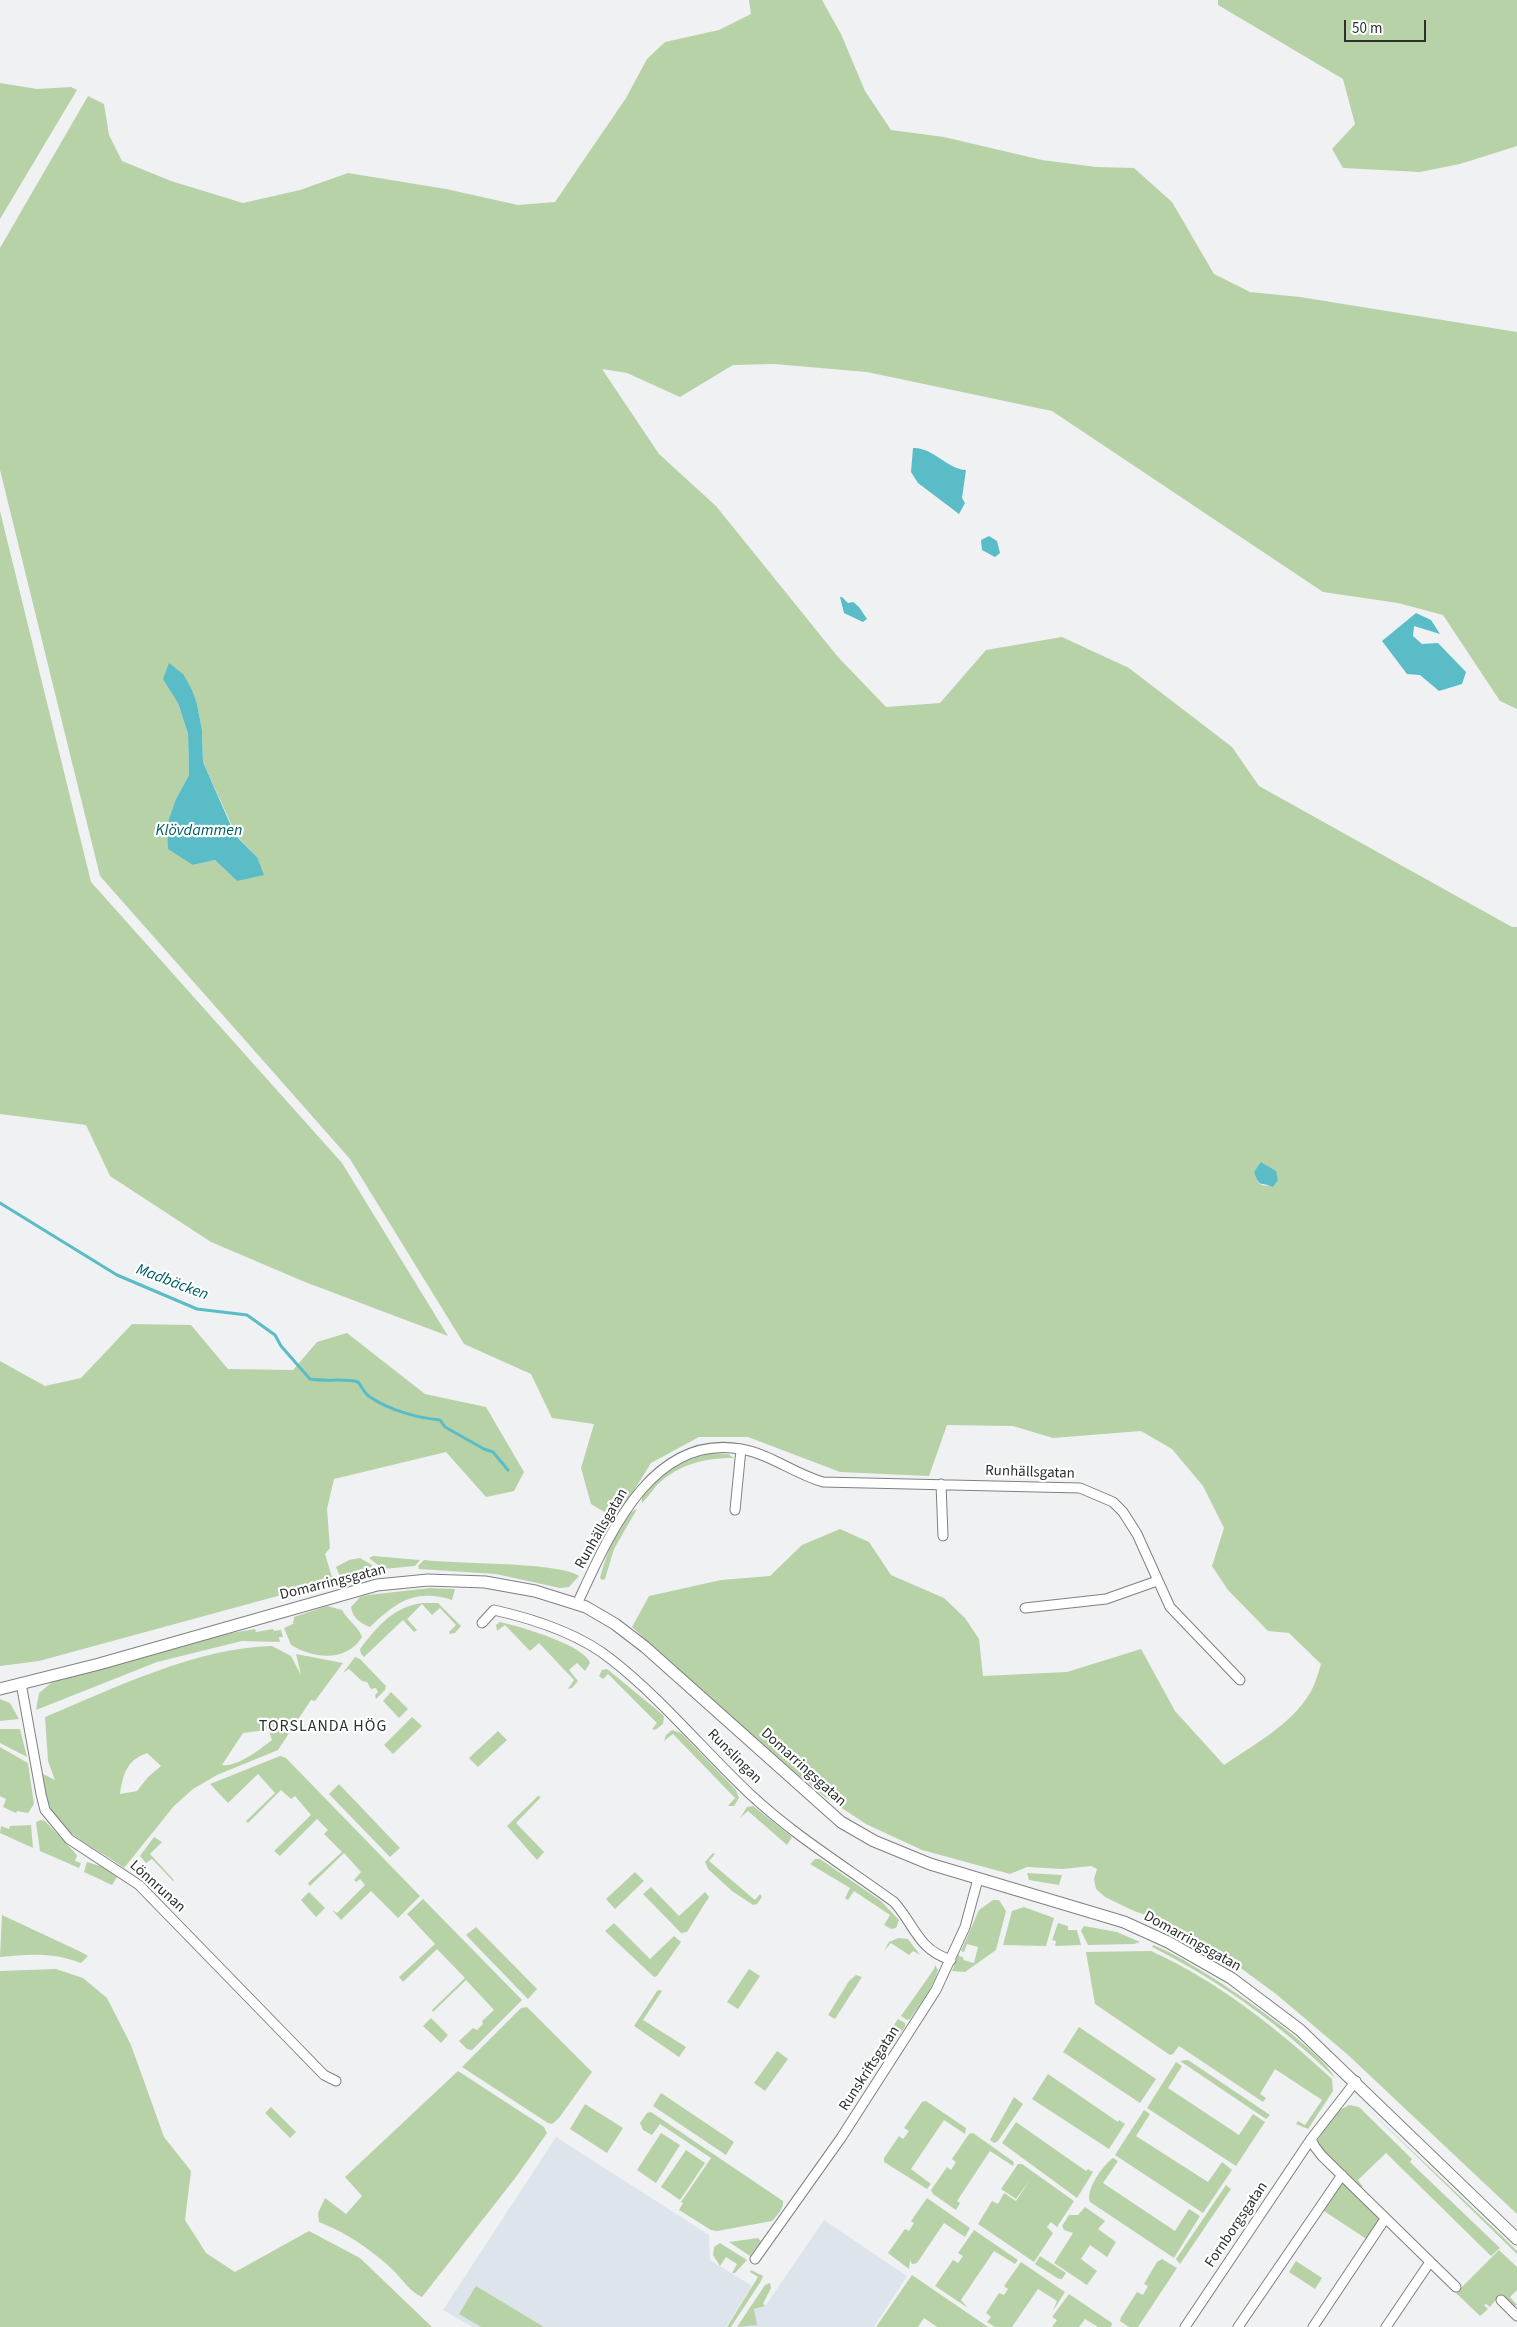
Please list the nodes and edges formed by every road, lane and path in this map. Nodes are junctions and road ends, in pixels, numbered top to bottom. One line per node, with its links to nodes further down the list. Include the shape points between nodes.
1 (741, 1449): 2 (street, Runhällsgatan, via 823,1482); 3 (street); 6 (street, Runhällsgatan, via 704,1450 685,1456 651,1479 613,1533)
2 (941, 1484): 4 (street); 5 (street, Runhällsgatan, via 1080,1488 1099,1495 1112,1502 1131,1522)
3 (735, 1510)
4 (943, 1536)
5 (1157, 1581): 7 (street, via 1100,1600); 9 (street, Runhällsgatan, via 1177,1617)
6 (577, 1604): 10 (street, Domarringsgatan, via 535,1591 485,1582 428,1580 376,1585 90,1667); 12 (street, Domarringsgatan, via 615,1624 645,1647 841,1822 874,1841)
7 (1025, 1608)
8 (482, 1623): 13 (street, Runslingan, via 494,1610 512,1614 575,1638 612,1659 752,1795 816,1848 894,1902 904,1912 916,1936 929,1949)
9 (1240, 1680)
10 (21, 1683): 11 (street, Domarringsgatan); 14 (street, Lönnrunan, via 41,1794 45,1810 55,1824 68,1838 139,1885 324,2076)
11 (0, 1688)
12 (978, 1879): 13 (street, Runskriftsgatan, via 965,1926); 15 (street, Domarringsgatan, via 1124,1922 1177,1947 1231,1978 1264,2002)
13 (951, 1960): 20 (street, Runskriftsgatan, via 886,2071)
14 (336, 2081)
15 (1356, 2081): 16 (street, Fornborgsgatan); 19 (street, Domarringsgatan)
16 (1311, 2139): 17 (street); 25 (street, Fornborgsgatan)
17 (1342, 2175): 18 (street); 26 (street)
18 (1385, 2219): 21 (street); 27 (street)
19 (1517, 2238)
20 (755, 2259)
21 (1430, 2262): 22 (street); 28 (street)
22 (1456, 2287)
23 (1501, 2300): 24 (street)
24 (1517, 2316)
25 (1185, 2327)
26 (1238, 2327)
27 (1313, 2327)
28 (1386, 2327)

